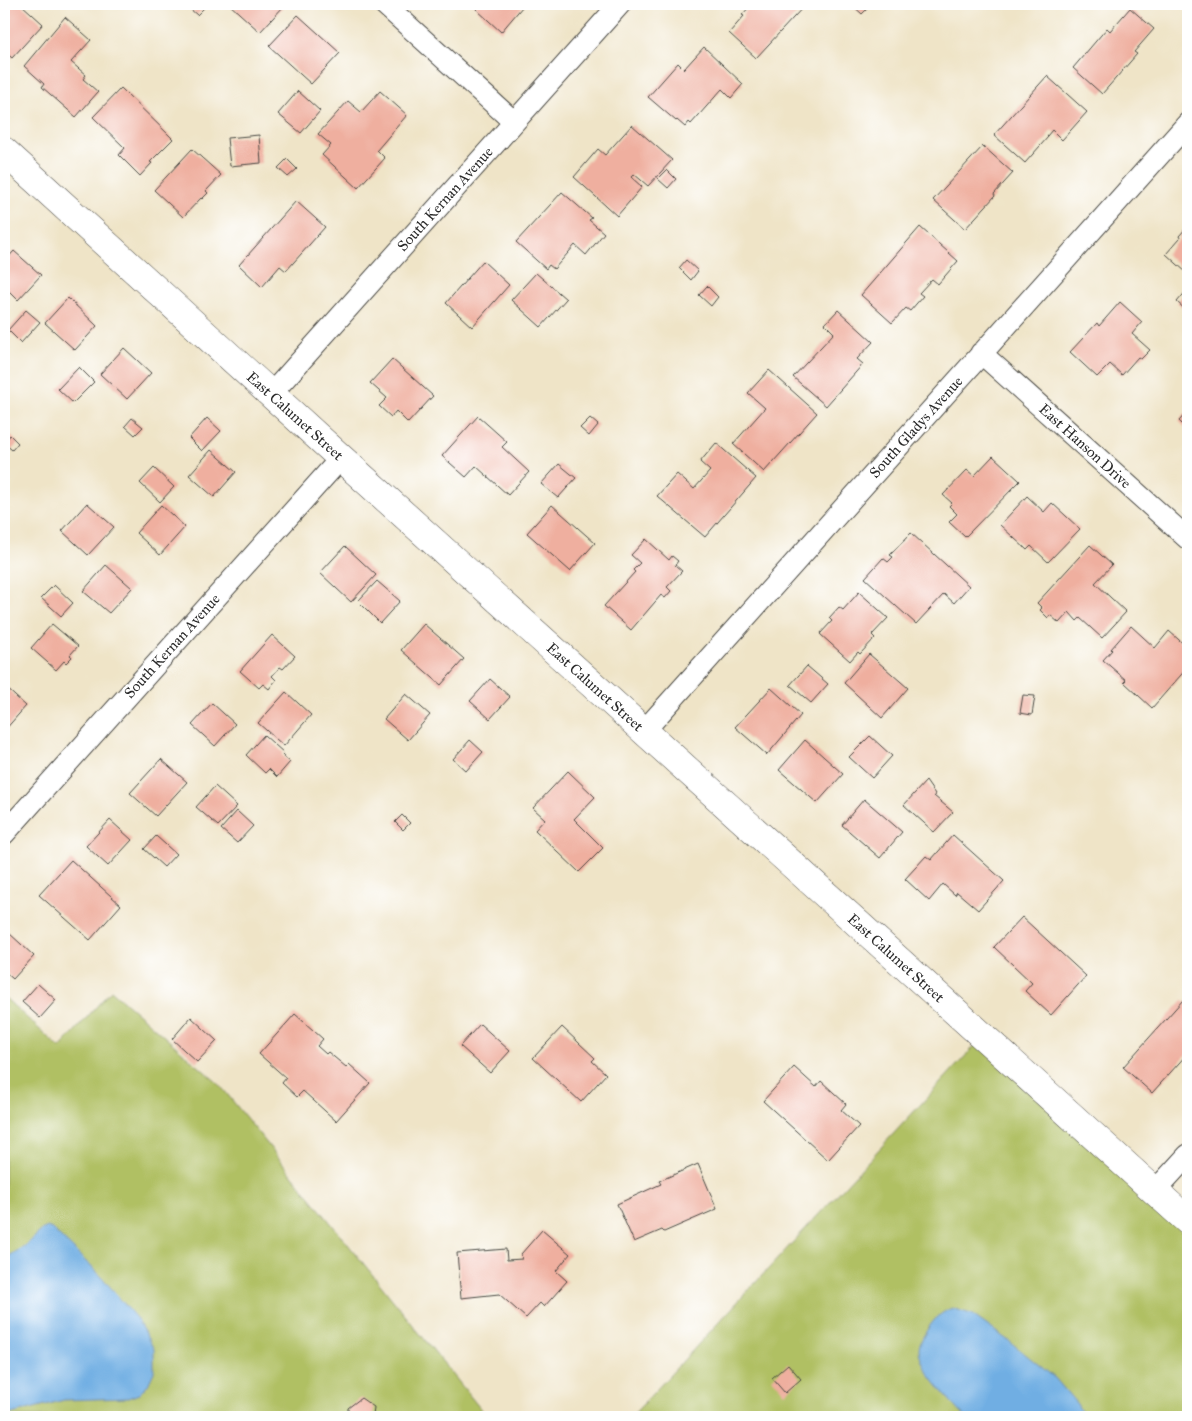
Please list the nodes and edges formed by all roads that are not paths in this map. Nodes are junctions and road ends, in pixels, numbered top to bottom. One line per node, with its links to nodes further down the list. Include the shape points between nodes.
1 (384, 4): 3 (street)
2 (620, 4): 3 (street, South Kernan Avenue)
3 (514, 122): 7 (street, South Kernan Avenue)
4 (1188, 123): 6 (street, South Gladys Avenue)
5 (4, 151): 7 (main road, East Calumet Street)
6 (982, 353): 9 (street, East Hanson Drive); 10 (street, South Gladys Avenue)
7 (271, 394): 8 (main road, East Calumet Street)
8 (341, 458): 10 (main road, East Calumet Street); 11 (street, South Kernan Avenue)
9 (1188, 539)
10 (644, 731): 13 (main road, East Calumet Street)
11 (4, 834)
12 (1188, 1155): 13 (street)
13 (1155, 1191): 14 (main road, East Calumet Street)
14 (1188, 1221)

